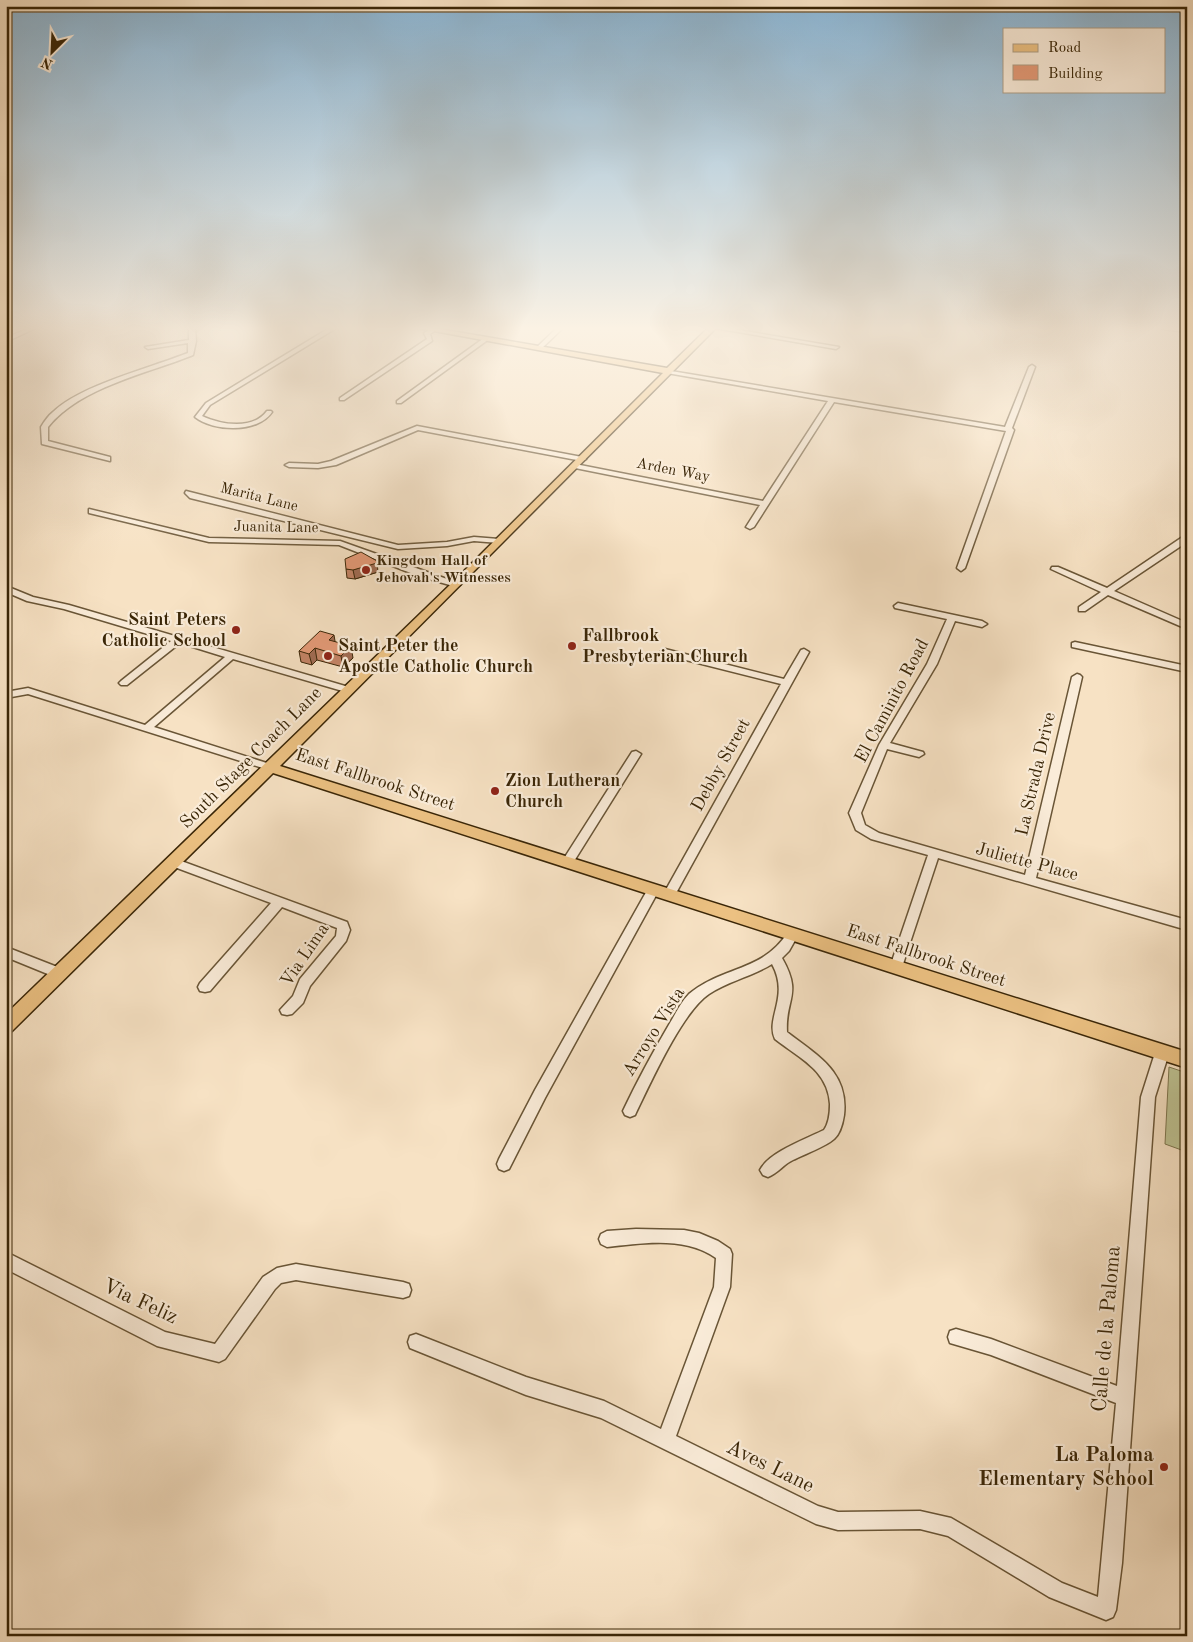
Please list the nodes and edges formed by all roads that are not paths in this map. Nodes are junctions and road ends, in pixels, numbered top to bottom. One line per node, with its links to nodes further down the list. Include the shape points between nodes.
1 (72, 404): 9 (street, via 49,418 41,434 45,442)
2 (209, 404): 7 (street, via 198,416 229,425 247,425 262,420)
3 (635, 404): 10 (main road, South Stage Coach Lane)
4 (829, 404): 13 (street)
5 (858, 404): 8 (street)
6 (1019, 404): 8 (street)
7 (269, 412)
8 (1009, 430): 18 (street)
9 (106, 459)
10 (579, 462): 11 (street, Arden Way, via 417,428 333,463); 13 (street, Arden Way); 17 (main road, South Stage Coach Lane)
11 (289, 465)
12 (189, 493): 17 (street, Marita Lane, via 398,547 474,539)
13 (765, 504): 15 (street)
14 (92, 511): 20 (street, Juanita Lane, via 209,540 340,543)
15 (750, 527)
16 (1187, 538): 22 (street)
17 (499, 541): 20 (main road, South Stage Coach Lane)
18 (961, 568)
19 (1055, 569): 22 (street)
20 (457, 584): 37 (main road, South Stage Coach Lane)
21 (6, 590): 28 (street)
22 (1106, 592): 24 (street); 27 (street)
23 (898, 606): 25 (street)
24 (1082, 609)
25 (952, 618): 26 (street); 40 (street, El Caminito Road, via 932,664)
26 (982, 624)
27 (1187, 626)
28 (177, 641): 32 (street); 35 (street)
29 (1074, 645): 33 (street)
30 (665, 652): 36 (street)
31 (804, 652): 36 (street, Debby Street)
32 (231, 656): 37 (street); 39 (street)
33 (1187, 669)
34 (1077, 677): 48 (street, La Strada Drive)
35 (124, 683)
36 (787, 683): 50 (street, Debby Street)
37 (348, 690): 43 (main road, South Stage Coach Lane)
38 (6, 695): 39 (street, East Fallbrook Street, via 28,691)
39 (146, 728): 43 (street, East Fallbrook Street)
40 (884, 745): 42 (street); 44 (street, El Caminito Road, via 855,814)
41 (636, 754): 47 (street)
42 (919, 754)
43 (269, 768): 46 (main road, South Stage Coach Lane); 47 (main road, East Fallbrook Street)
44 (860, 827): 45 (street, Juliette Place, via 875,836)
45 (934, 854): 48 (street, Juliette Place); 56 (street)
46 (174, 862): 51 (street, Via Lima); 57 (main road, South Stage Coach Lane)
47 (567, 863): 49 (main road, East Fallbrook Street)
48 (1030, 880): 52 (street, Juliette Place)
49 (653, 890): 50 (main road, East Fallbrook Street); 64 (street)
50 (669, 895): 53 (main road, East Fallbrook Street)
51 (280, 901): 58 (street); 59 (street, Via Lima, via 338,922 344,930 342,938 305,982 298,999)
52 (1187, 925)
53 (792, 935): 55 (street, Arroyo Vista); 56 (main road, East Fallbrook Street)
54 (6, 952): 57 (street)
55 (774, 956): 63 (street, Arroyo Vista, via 706,988 692,1000 654,1061); 65 (street, via 786,981 786,996 778,1022 780,1035 828,1072 836,1085 838,1110 829,1135 784,1157)
56 (896, 967): 61 (main road, East Fallbrook Street)
57 (60, 974): 60 (main road, South Stage Coach Lane)
58 (205, 987)
59 (287, 1010)
60 (6, 1026)
61 (1162, 1052): 62 (main road, East Fallbrook Street); 71 (street, Calle de la Paloma, via 1148,1097)
62 (1187, 1060)
63 (630, 1112)
64 (504, 1164)
65 (768, 1170)
66 (607, 1239): 72 (street, via 675,1237 717,1247 724,1254 722,1287)
67 (6, 1260): 68 (street, Via Feliz, via 163,1340 219,1353 277,1276 296,1272)
68 (403, 1290)
69 (956, 1336): 71 (street)
70 (416, 1342): 72 (street, Aves Lane, via 526,1386 604,1410)
71 (1124, 1397): 73 (street, Calle de la Paloma)
72 (665, 1441): 73 (street, Aves Lane, via 816,1515 838,1522 920,1520 951,1527 1056,1590)
73 (1106, 1610)

